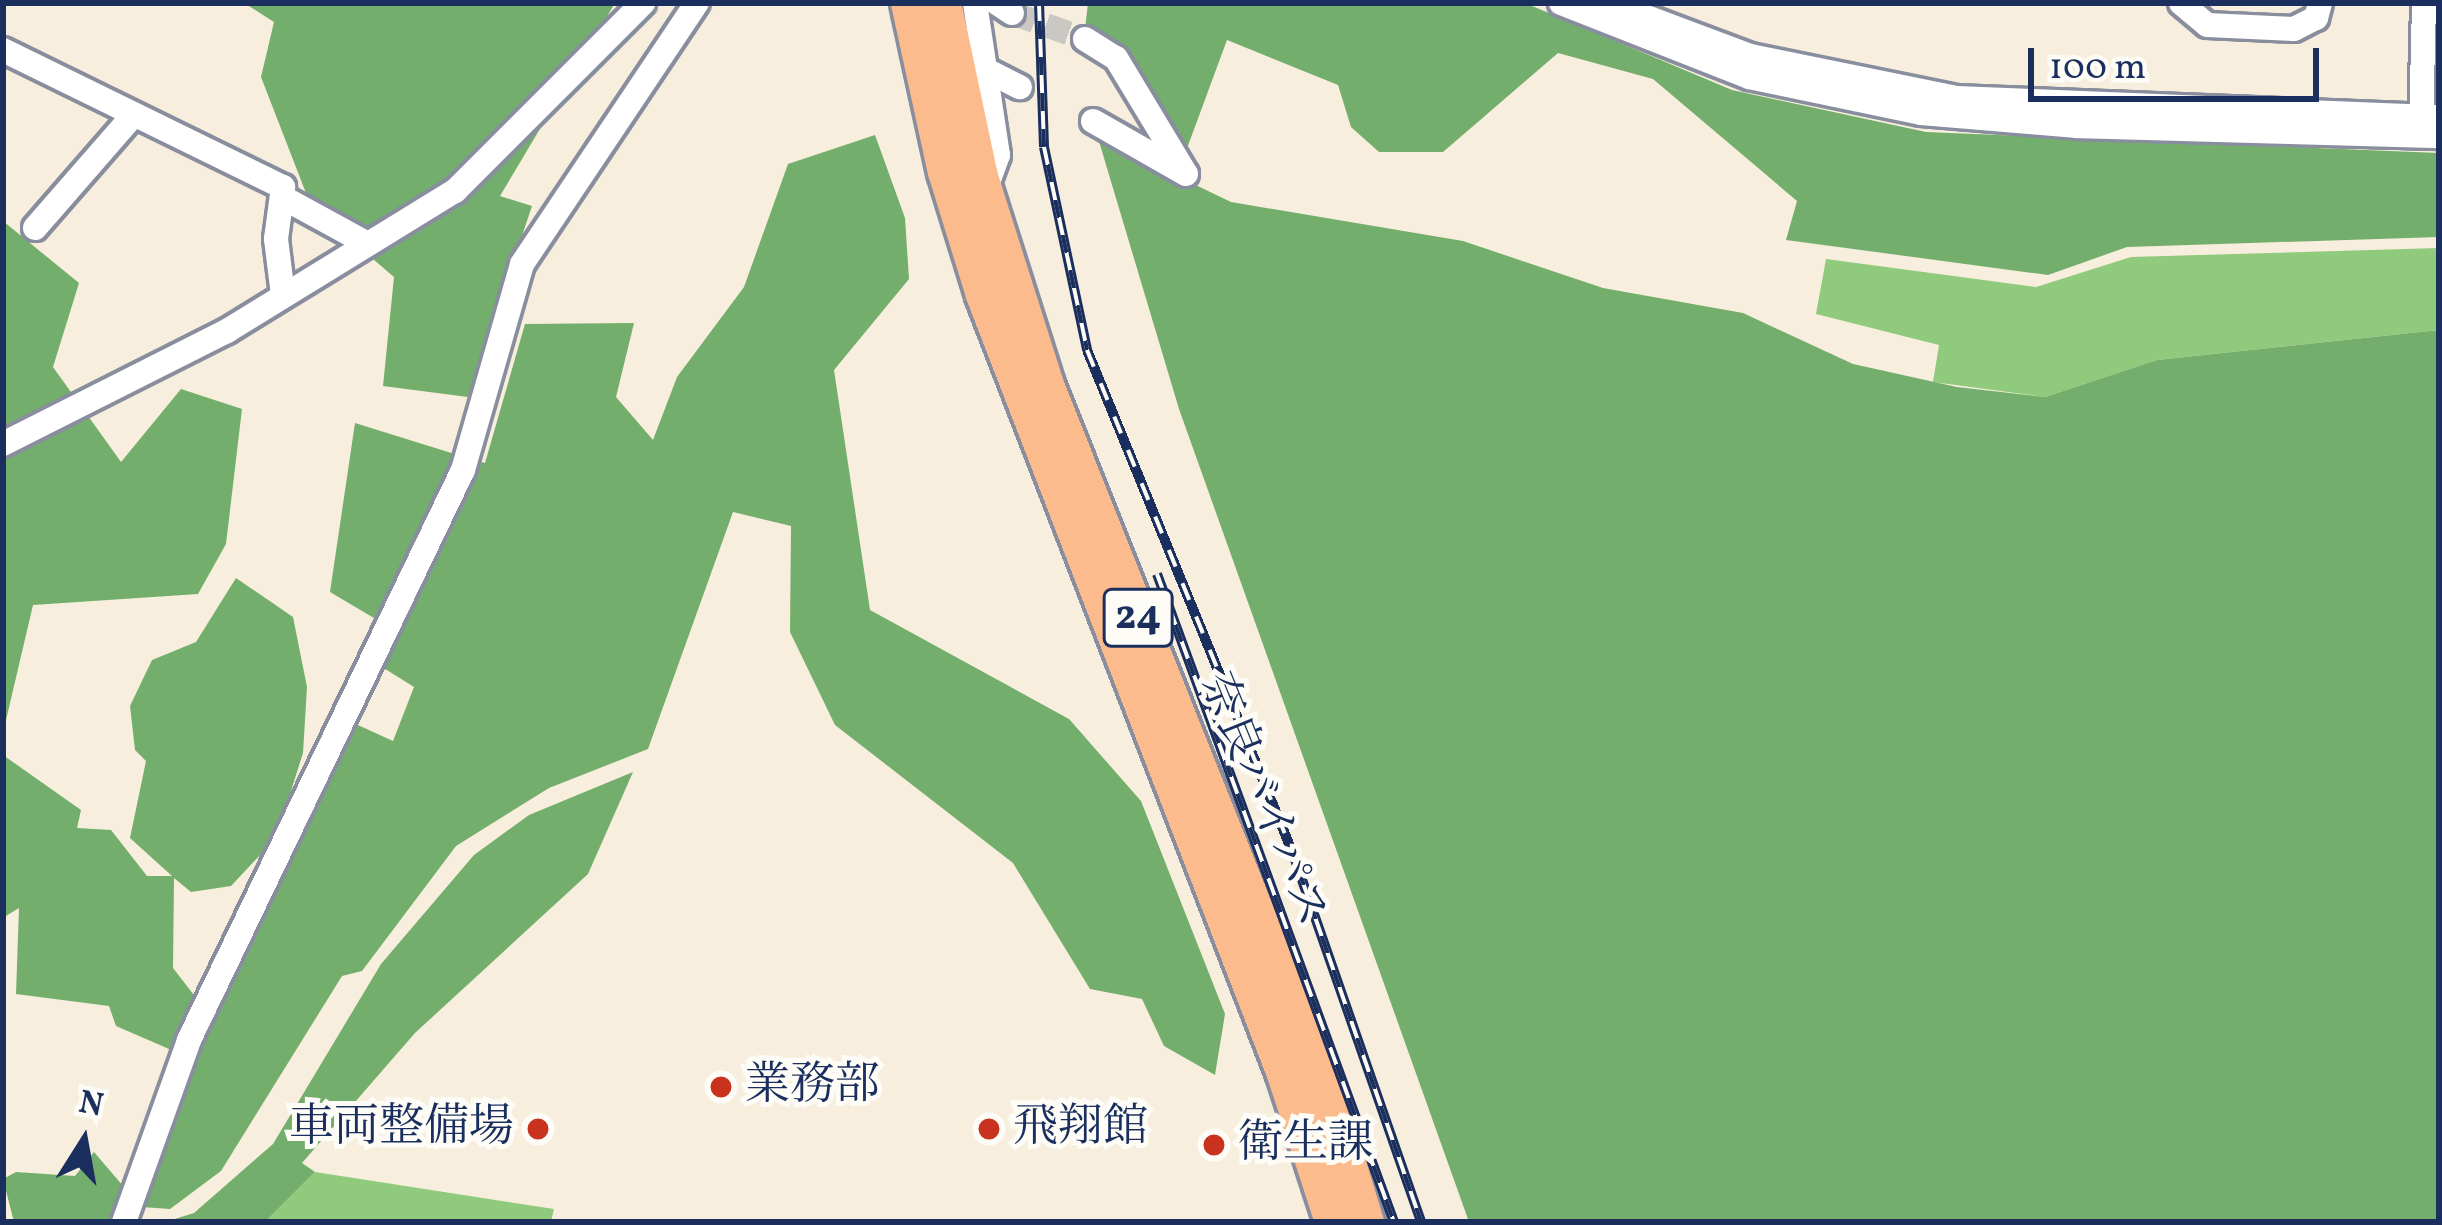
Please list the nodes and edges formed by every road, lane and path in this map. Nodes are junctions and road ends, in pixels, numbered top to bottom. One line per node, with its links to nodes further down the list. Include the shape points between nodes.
1 (643, 3): 21 (street, via 454,191)
2 (697, 3): 24 (street, via 523,264 464,470 189,1040)
3 (909, 3): 25 (highway, 奈良バイパス / 24, via 984,295 1285,1074)
4 (943, 3): 18 (highway, 奈良バイパス / 24)
5 (976, 3): 13 (street)
6 (1561, 3): 17 (street, via 1750,77 1921,113 2077,126)
7 (1609, 3): 17 (street, via 1750,56 1956,98)
8 (2181, 3): 9 (street, via 2207,25 2294,29 2317,18)
9 (2320, 3)
10 (2424, 3): 17 (street)
11 (1085, 39): 16 (street, via 1116,58 1186,174)
12 (3, 50): 15 (street)
13 (986, 70): 14 (street); 18 (street, via 984,104 998,155)
14 (1020, 87)
15 (132, 117): 19 (street, via 283,187); 20 (street)
16 (1094, 121)
17 (2430, 126)
18 (985, 193): 26 (highway, 奈良バイパス / 24, via 1047,388 1320,1072)
19 (281, 196): 21 (street); 22 (street)
20 (35, 228)
21 (368, 244): 22 (street)
22 (283, 296): 23 (street)
23 (3, 444)
24 (124, 1222)
25 (1333, 1222)
26 (1366, 1222)

